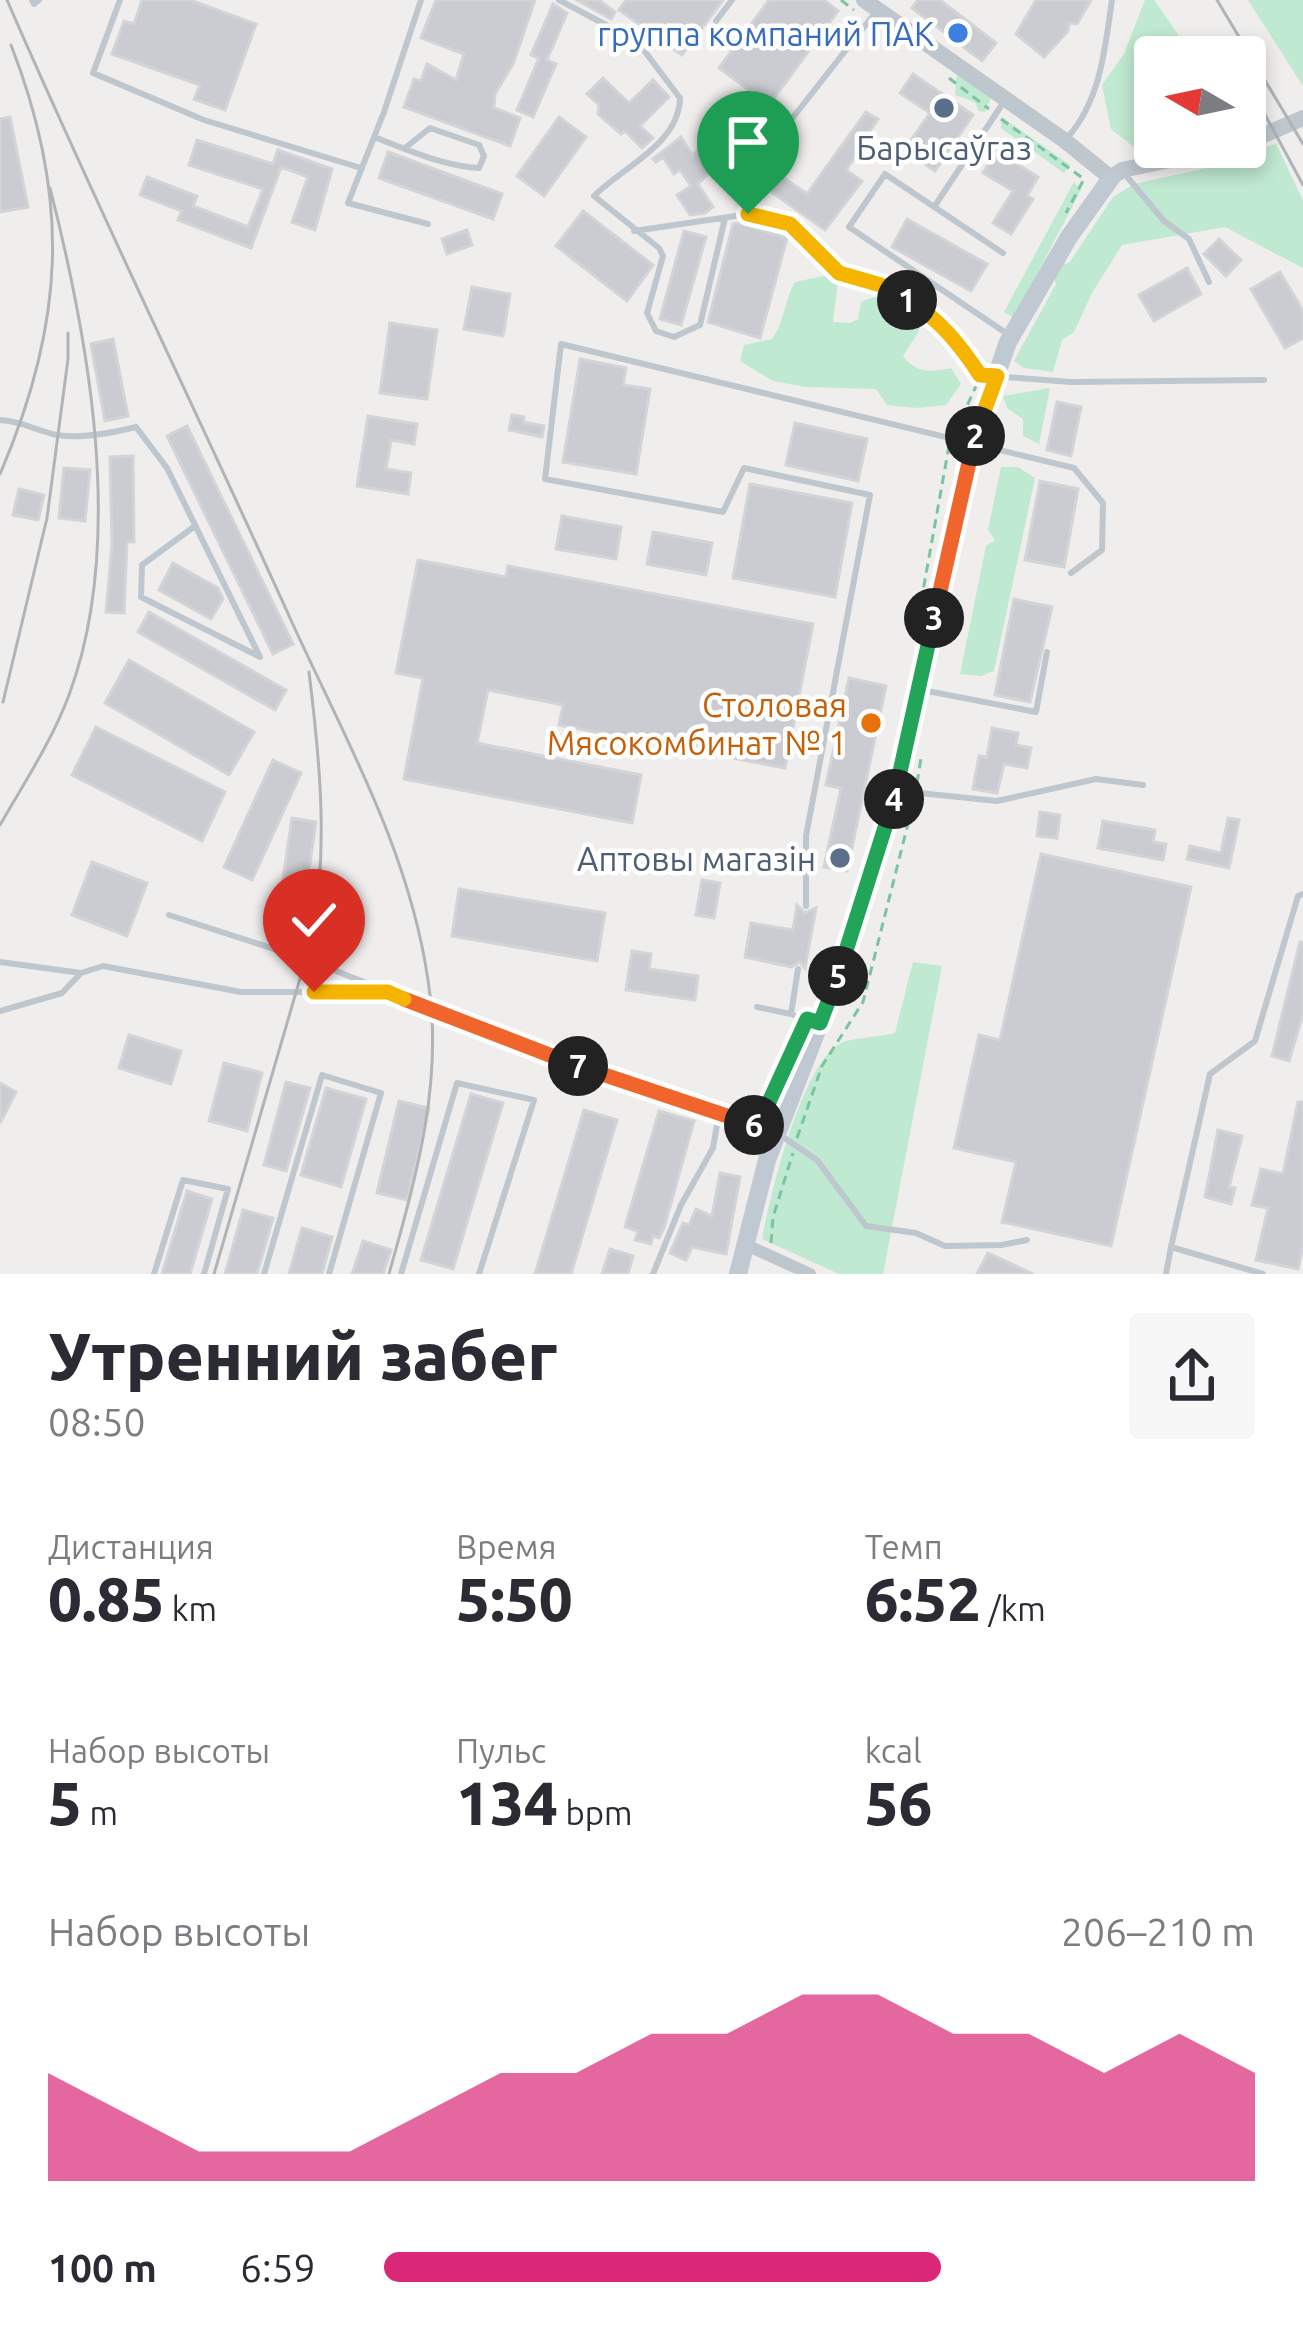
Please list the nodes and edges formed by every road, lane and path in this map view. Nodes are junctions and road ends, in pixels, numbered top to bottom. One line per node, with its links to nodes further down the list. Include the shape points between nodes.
1 (120, 0): 15 (lane, via 92,74 204,120)
2 (421, 0): 11 (lane)
3 (559, 0): 21 (lane, via 627,28 680,98 663,141 594,196)
4 (732, 0): 7 (lane)
5 (1112, 0): 13 (lane, via 1102,71)
6 (870, 5): 8 (street); 12 (lane)
7 (716, 22)
8 (1006, 99): 13 (street); 18 (lane)
9 (1303, 118): 10 (street)
10 (1266, 134)
11 (374, 137): 14 (lane); 15 (lane)
12 (776, 139)
13 (1064, 140): 17 (street)
14 (405, 148): 14 (lane, via 462,167 479,168 484,156 478,145 430,128)
15 (362, 168): 20 (lane, via 348,203)
16 (1142, 168): 17 (street)
17 (1117, 174): 23 (lane, via 1189,239); 24 (main road)
18 (934, 207): 22 (lane); 24 (lane, via 885,174 849,227)
19 (725, 218): 21 (lane); 21 (lane, via 700,325 674,337 656,331 647,313 662,256); 25 (lane, via 748,214 790,224 839,273 928,312 980,375)
20 (428, 224)
21 (634, 231)
22 (1004, 253)
23 (1209, 282)
24 (1011, 337): 25 (main road)
25 (997, 376): 26 (lane); 28 (main road)
26 (1264, 380)
27 (0, 421): 29 (lane, via 58,435 136,427)
28 (972, 445): 30 (lane, via 1074,468 1103,502 1102,550); 32 (main road); 37 (lane, via 561,344 545,479 723,512 744,468 869,495 806,836)
29 (195, 526): 29 (lane, via 223,582 260,657 141,597 142,565)
30 (1071, 573)
31 (1047, 652): 32 (lane, via 1036,712)
32 (919, 689): 35 (main road)
33 (921, 758): 35 (path)
34 (1143, 785): 35 (lane, via 1096,778 997,802)
35 (906, 792): 47 (main road); 51 (path, via 863,1003 822,1066)
36 (1303, 895): 54 (lane, via 1255,1040 1210,1074)
37 (806, 906)
38 (169, 915): 42 (lane)
39 (0, 962): 41 (lane)
40 (798, 969): 45 (lane)
41 (81, 973): 42 (lane, via 103,966 241,992); 44 (lane, via 62,993)
42 (388, 992): 46 (lane)
43 (758, 1007): 45 (lane)
44 (0, 1011)
45 (791, 1014): 47 (lane)
46 (452, 1016): 49 (street)
47 (820, 1023): 50 (main road)
48 (788, 1062): 50 (path)
49 (718, 1113): 50 (street); 62 (lane, via 712,1148)
50 (767, 1130): 51 (lane); 53 (main road)
51 (795, 1145): 52 (lane, via 817,1160 866,1226 945,1246); 55 (path)
52 (1027, 1240)
53 (744, 1244): 55 (street); 63 (main road)
54 (1171, 1247): 65 (lane); 66 (lane)
55 (770, 1256): 64 (street)
56 (154, 1274): 57 (lane, via 183,1180 228,1189)
57 (204, 1274)
58 (264, 1274): 59 (lane, via 322,1075 381,1093)
59 (329, 1274)
60 (401, 1274): 61 (lane, via 457,1084 534,1100)
61 (478, 1274)
62 (653, 1274)
63 (739, 1274)
64 (810, 1274)
65 (1166, 1274)
66 (1263, 1274)

